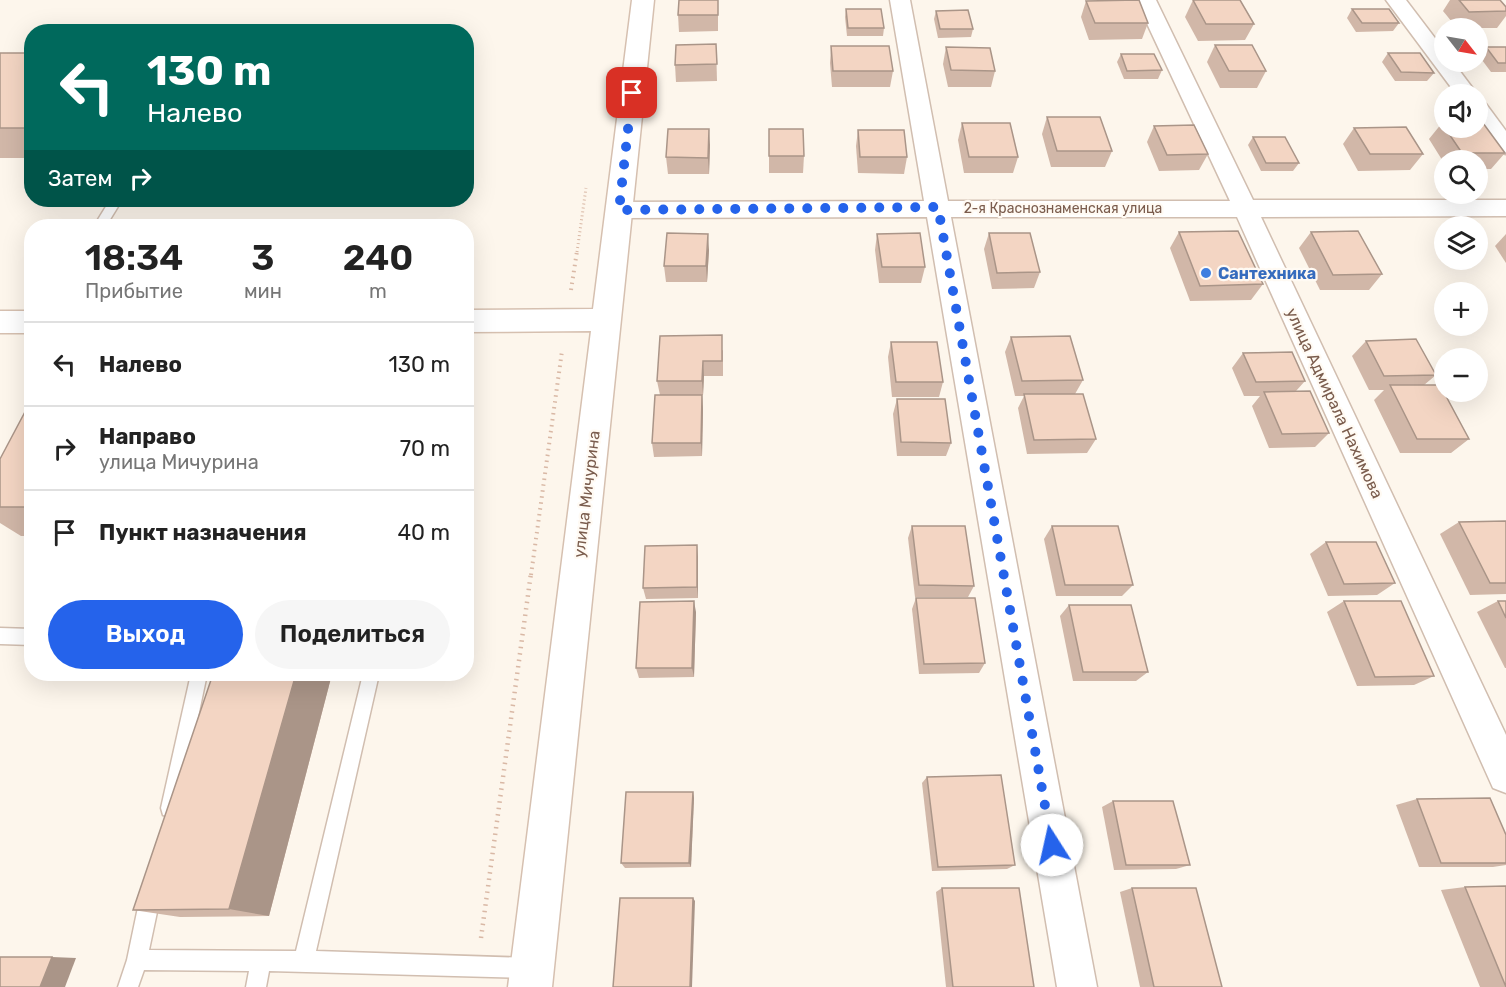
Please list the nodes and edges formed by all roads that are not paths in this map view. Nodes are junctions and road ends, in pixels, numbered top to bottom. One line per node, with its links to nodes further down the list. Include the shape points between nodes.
1 (643, 0): 10 (street, улица Мичурина)
2 (900, 0): 8 (street)
3 (1146, 0): 11 (street, улица Адмирала Нахимова)
4 (1396, 0): 5 (street)
5 (1459, 84)
6 (1488, 123): 7 (street)
7 (1506, 147)
8 (938, 207): 10 (street, 2-я Краснознаменская улица); 11 (street, 2-я Краснознаменская улица); 29 (street)
9 (1506, 208): 11 (street, 2-я Краснознаменская улица)
10 (619, 210): 12 (street, улица Мичурина)
11 (1246, 210): 20 (street, улица Адмирала Нахимова)
12 (606, 320): 13 (street); 26 (street, улица Мичурина)
13 (474, 321)
14 (0, 322): 15 (street)
15 (24, 322)
16 (0, 636): 17 (lane)
17 (24, 637)
18 (197, 681): 21 (lane)
19 (369, 681): 25 (lane)
20 (1506, 775)
21 (167, 822)
22 (154, 880): 23 (lane)
23 (137, 960): 24 (lane); 27 (lane)
24 (261, 961): 25 (lane); 28 (lane)
25 (304, 961): 26 (lane, via 477,966)
26 (531, 978)
27 (128, 987)
28 (256, 987)
29 (1077, 987)

